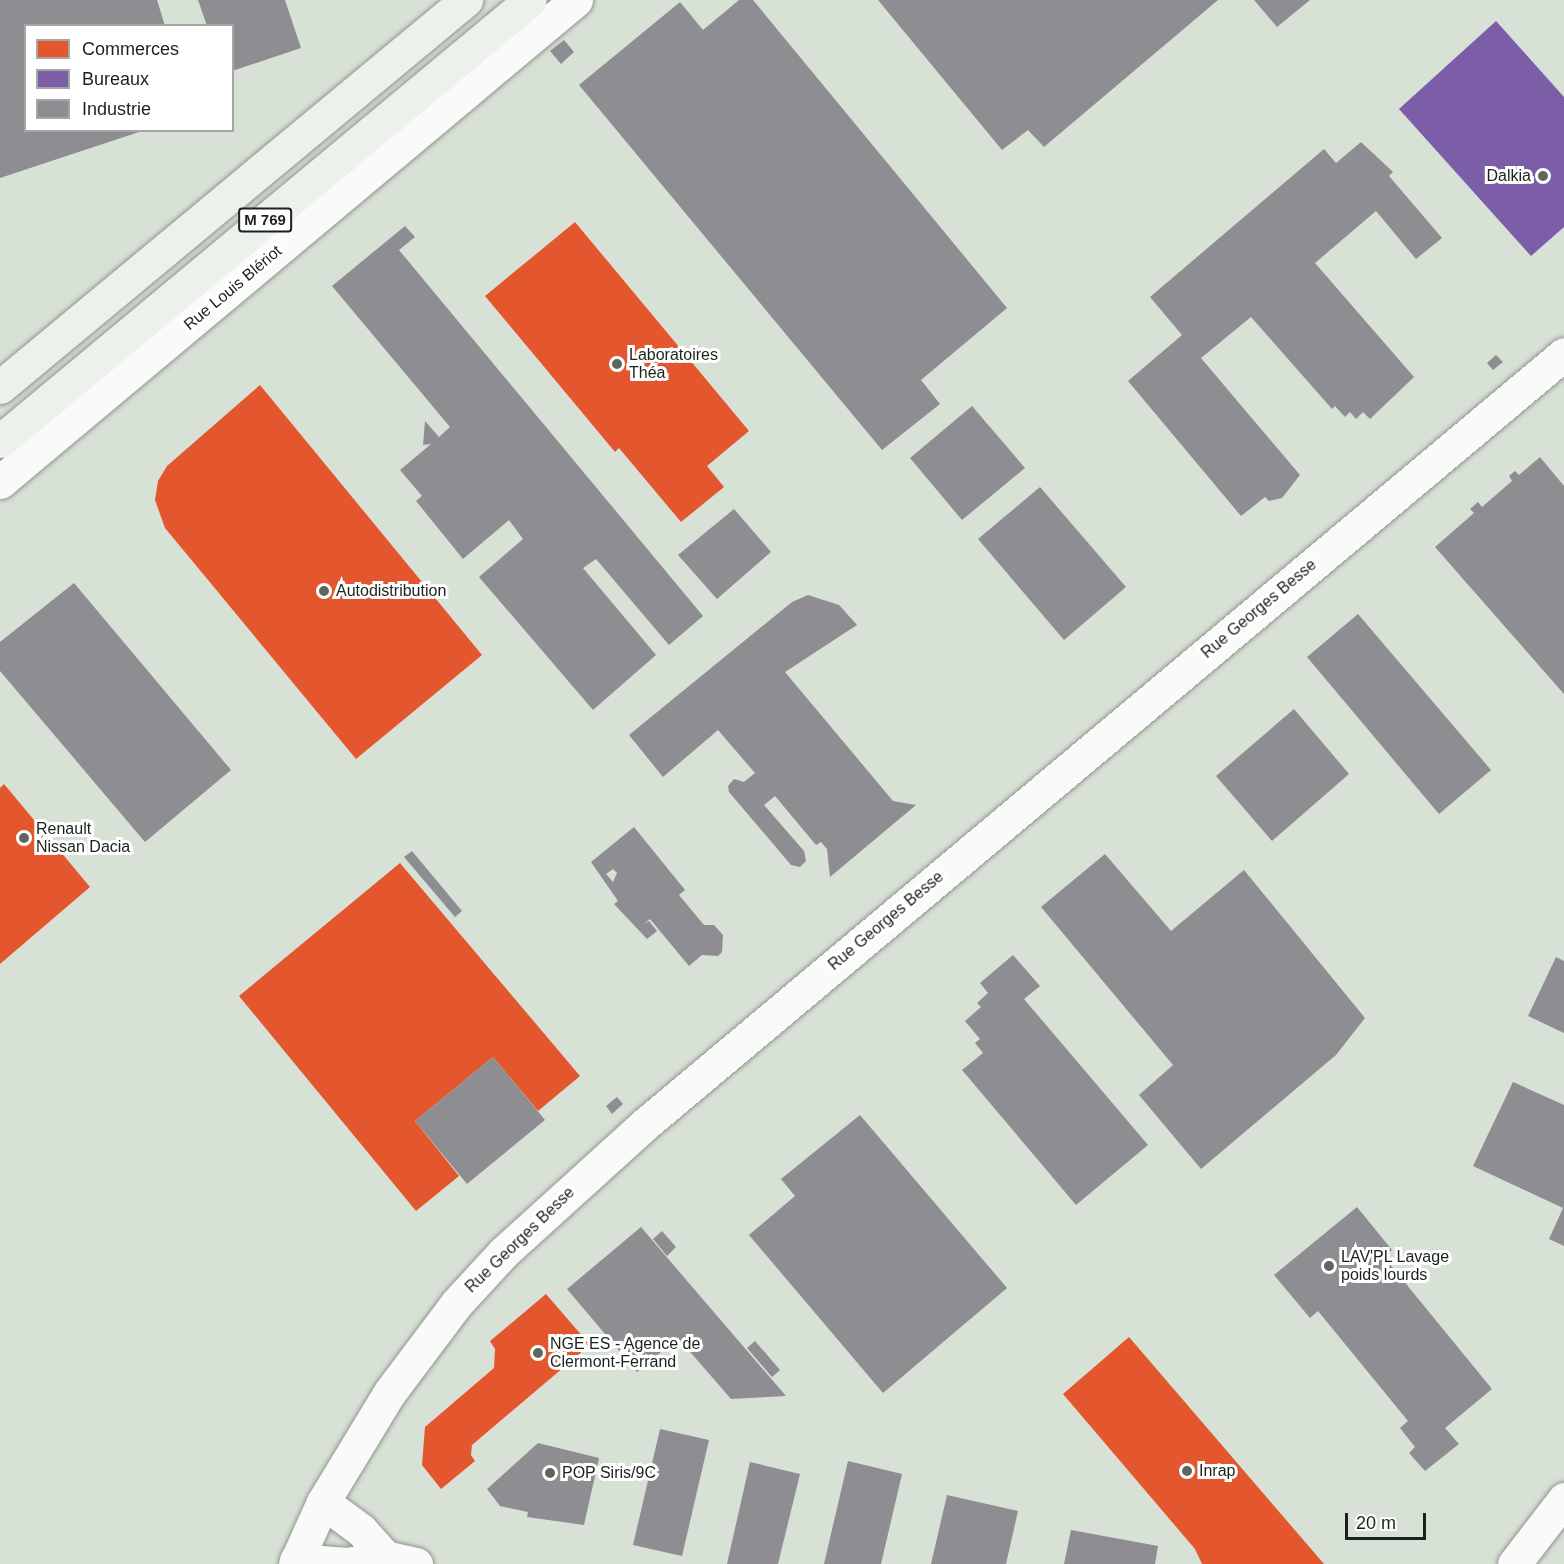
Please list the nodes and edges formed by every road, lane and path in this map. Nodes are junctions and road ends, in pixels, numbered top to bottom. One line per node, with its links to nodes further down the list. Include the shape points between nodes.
1 (466, 0): 5 (main road, M 769)
2 (530, 0): 6 (main road, Rue Louis Blériot / M 769)
3 (576, 0): 7 (street, Rue Louis Blériot)
4 (1564, 354): 9 (street, Rue Georges Besse, via 957,861 553,1206 495,1261 419,1351)
5 (0, 387)
6 (0, 441)
7 (0, 482)
8 (1564, 1499): 12 (street)
9 (323, 1502): 10 (street); 11 (street, Rue Georges Besse)
10 (400, 1560): 11 (street)
11 (296, 1562)
12 (1514, 1564)

